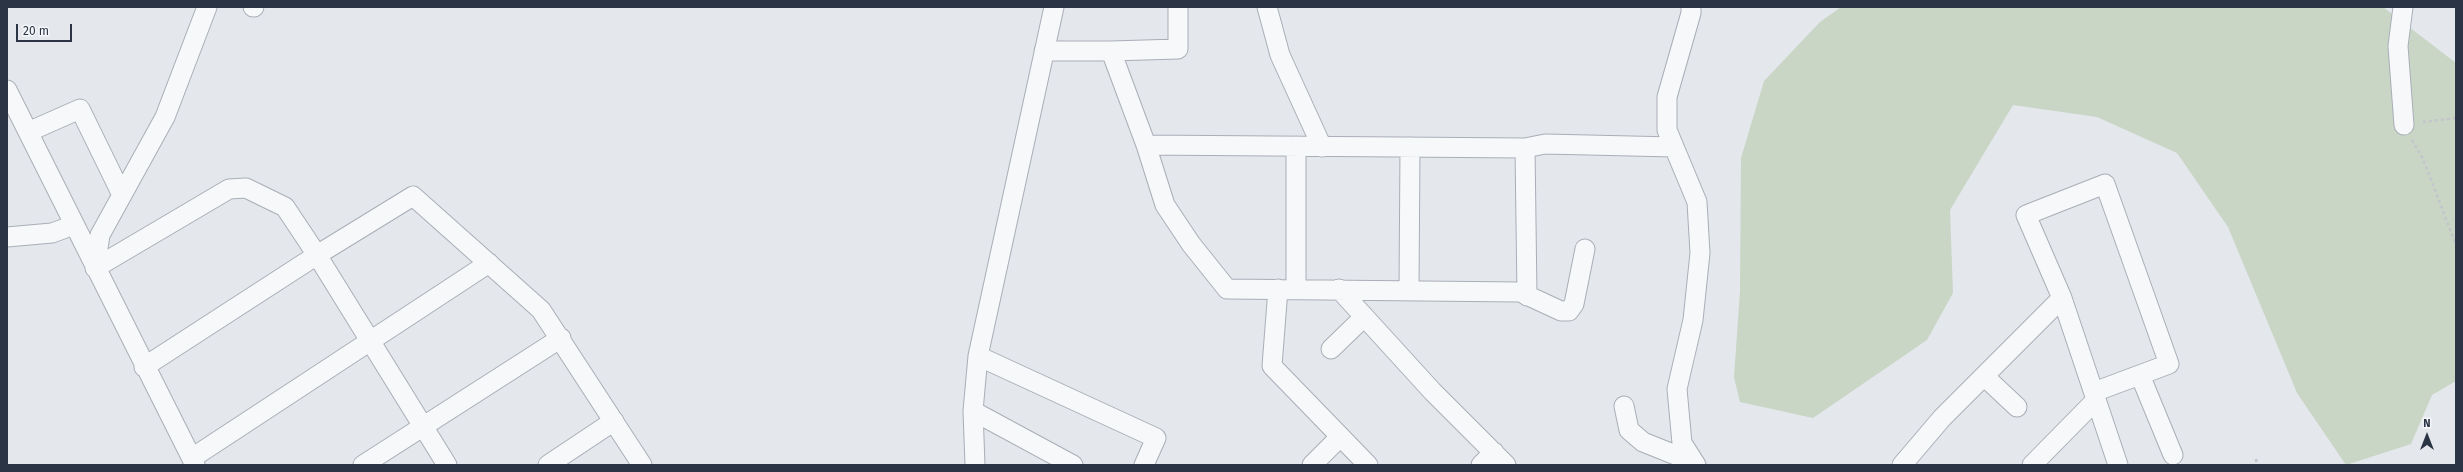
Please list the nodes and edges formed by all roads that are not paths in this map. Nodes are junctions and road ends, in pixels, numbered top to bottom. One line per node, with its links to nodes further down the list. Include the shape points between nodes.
1 (207, 7): 18 (street, via 165,117)
2 (1054, 7): 7 (street)
3 (1178, 7): 8 (street, via 1178,49)
4 (1267, 7): 14 (street, via 1280,55)
5 (1691, 7): 16 (street, via 1667,97 1667,130)
6 (2402, 7): 10 (street, via 2398,46)
7 (1044, 51): 8 (street); 34 (street)
8 (1111, 51): 12 (street)
9 (7, 90): 11 (street)
10 (2404, 125)
11 (28, 132): 18 (street, via 80,109); 19 (street)
12 (1146, 145): 13 (street); 25 (street, via 1165,205 1191,244 1227,289)
13 (1296, 146): 14 (street); 25 (street)
14 (1322, 147): 15 (street)
15 (1410, 147): 17 (street); 27 (street)
16 (1674, 147): 17 (street, via 1545,144); 48 (street, via 1697,202 1700,246 1693,320 1677,389 1682,443)
17 (1525, 148): 28 (street)
18 (122, 195): 24 (street, via 100,235)
19 (74, 225): 20 (street, via 52,233); 24 (street)
20 (7, 237)
21 (1585, 248): 28 (street, via 1574,304 1569,311 1560,311)
22 (317, 255): 23 (street, via 413,196); 24 (street, via 285,207 246,188 229,189); 32 (street); 35 (street)
23 (489, 263): 31 (street, via 541,310); 32 (street)
24 (95, 268): 35 (street)
25 (1287, 289): 26 (street); 44 (street, via 1272,366)
26 (1339, 289): 27 (street); 30 (street)
27 (1409, 291): 28 (street, via 1520,292)
28 (1527, 296)
29 (2062, 298): 36 (street, via 2026,215 2105,184 2169,364); 37 (street); 38 (street)
30 (1364, 317): 33 (street); 46 (street)
31 (561, 338): 42 (street); 43 (street)
32 (371, 342): 43 (street); 47 (street)
33 (1331, 348)
34 (978, 356): 41 (street); 55 (street, via 1156,438)
35 (144, 367): 47 (street)
36 (2140, 375): 38 (street); 45 (street)
37 (1984, 376): 40 (street); 58 (street, via 1942,418)
38 (2095, 396): 59 (street); 60 (street)
39 (1624, 406): 48 (street, via 1629,430 1643,442)
40 (2017, 407)
41 (973, 411): 53 (street); 54 (street)
42 (614, 421): 51 (street); 52 (street)
43 (422, 425): 49 (street); 50 (street)
44 (1340, 437): 56 (street); 57 (street)
45 (2173, 455)
46 (1494, 461)
47 (193, 462)
48 (1695, 464)
49 (363, 465)
50 (447, 465)
51 (548, 465)
52 (642, 465)
53 (975, 465)
54 (1073, 465)
55 (1144, 465)
56 (1312, 465)
57 (1368, 465)
58 (1902, 465)
59 (2032, 465)
60 (2118, 465)

